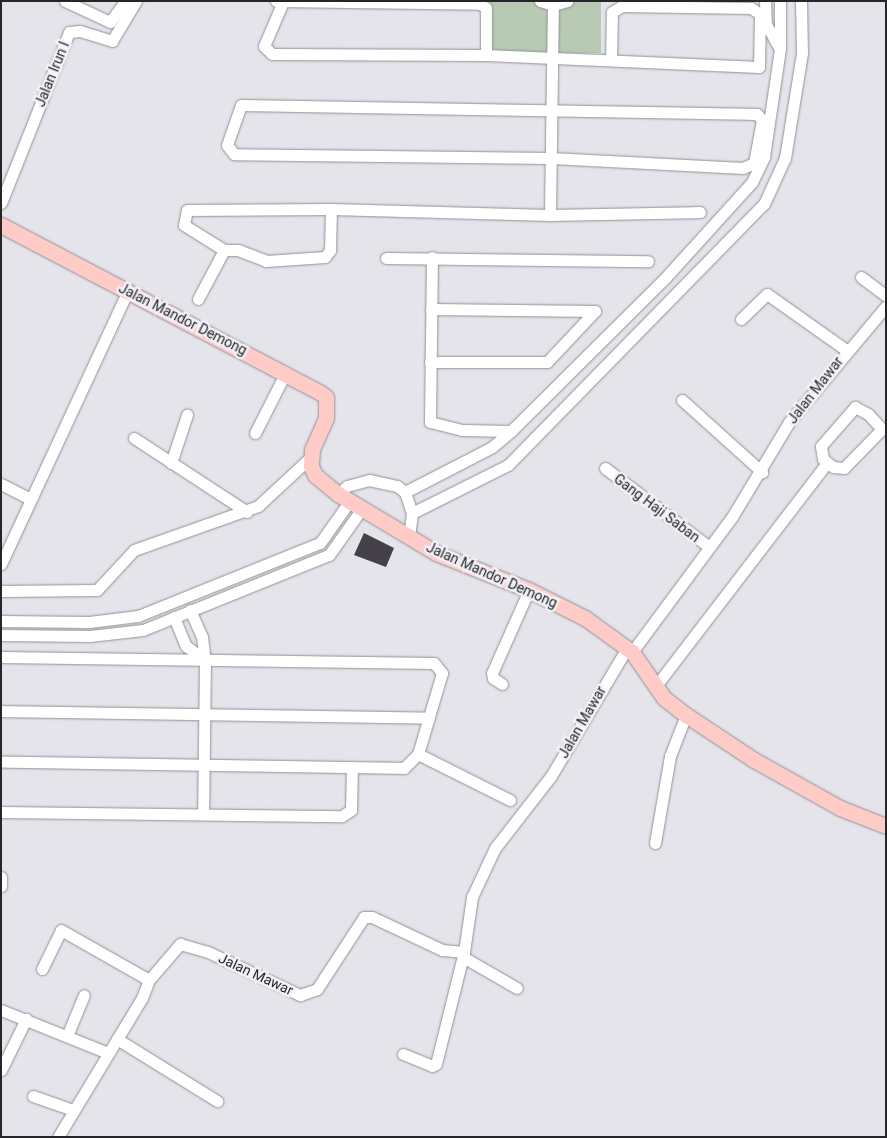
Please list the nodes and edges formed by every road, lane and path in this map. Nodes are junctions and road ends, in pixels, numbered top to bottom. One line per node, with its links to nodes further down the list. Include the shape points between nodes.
1 (65, 1): 2 (street, via 110,22)
2 (124, 1)
3 (136, 1): 17 (street, Jalan Irun I, via 112,41 80,31 70,32)
4 (540, 1): 10 (street)
5 (567, 1): 10 (street)
6 (765, 1): 11 (street, via 766,24)
7 (780, 1): 11 (street)
8 (801, 1): 51 (street, via 802,53 787,150 778,178 764,204 508,465)
9 (279, 2): 12 (street, via 480,4 486,8); 12 (street, via 264,46 272,54)
10 (553, 5): 13 (street)
11 (780, 48): 38 (street, via 764,157 752,182 666,277)
12 (486, 55): 13 (street)
13 (553, 58): 14 (street); 15 (street)
14 (611, 59): 14 (street, via 759,67 760,14 752,8 622,6 612,12)
15 (552, 110): 16 (street); 16 (street, via 757,114 762,120 750,167); 16 (street, via 241,105 227,145 234,154)
16 (551, 158): 20 (street)
17 (1, 203)
18 (331, 209): 20 (street); 22 (street, via 330,250 321,260 266,262 238,250); 22 (street, via 187,210 184,225)
19 (700, 212): 20 (street)
20 (550, 215)
21 (1, 225): 27 (main road, Jalan Mandor Demong)
22 (224, 250): 29 (street)
23 (432, 257): 24 (street); 25 (street); 31 (street)
24 (386, 258)
25 (648, 261)
26 (861, 277): 28 (street)
27 (128, 290): 35 (main road, Jalan Mandor Demong); 49 (street)
28 (886, 296)
29 (198, 299)
30 (886, 306): 33 (street, Jalan Mawar)
31 (431, 309): 34 (street); 34 (street, via 595,311 547,362)
32 (741, 319): 33 (street, via 767,294)
33 (846, 350): 45 (street, Jalan Mawar, via 789,422)
34 (430, 362): 38 (street, via 433,426)
35 (286, 372): 39 (street); 41 (main road, Jalan Mandor Demong, via 326,397 326,418)
36 (682, 400): 45 (street)
37 (187, 414): 42 (street)
38 (510, 431): 47 (street, via 492,446)
39 (255, 433)
40 (134, 438): 42 (street)
41 (311, 457): 50 (main road, Jalan Mandor Demong, via 315,475); 52 (street, via 270,498)
42 (171, 463): 52 (street)
43 (827, 463): 43 (street, via 844,468 880,432 881,426 859,408 851,410 822,443 822,456); 69 (street)
44 (605, 468): 55 (street, Gang Haji Saban)
45 (762, 472): 55 (street, Jalan Mawar)
46 (1, 484): 49 (street)
47 (424, 485): 48 (street); 51 (street)
48 (405, 492): 50 (street, via 397,486 369,480 347,486); 53 (street)
49 (30, 499): 56 (street)
50 (349, 502): 54 (main road, Jalan Mandor Demong); 59 (street, via 329,555); 62 (street, via 320,543 138,616 98,622)
51 (433, 504): 53 (street)
52 (246, 512): 58 (street, via 134,550 98,590)
53 (412, 513): 54 (street)
54 (409, 537): 57 (main road, Jalan Mandor Demong, via 436,553)
55 (709, 547): 65 (street, Jalan Mawar)
56 (1, 564)
57 (529, 590): 65 (main road, Jalan Mandor Demong, via 585,618); 68 (street, via 492,673 493,678)
58 (1, 591)
59 (190, 610): 60 (street); 67 (street, via 202,637)
60 (174, 617): 64 (street, via 118,635); 67 (street, via 186,646)
61 (1, 621): 62 (street)
62 (19, 622): 64 (street)
63 (1, 635): 64 (street)
64 (19, 636)
65 (630, 650): 69 (main road, Jalan Mandor Demong); 85 (street, Jalan Mawar, via 551,776 495,848 472,897)
66 (1, 657): 67 (street)
67 (205, 660): 71 (street); 73 (street, via 434,663 442,673)
68 (502, 684)
69 (655, 687): 72 (main road, Jalan Mandor Demong)
70 (1, 711): 71 (street)
71 (204, 714): 73 (street); 76 (street)
72 (686, 715): 81 (main road, Jalan Mandor Demong, via 771,770 840,808); 82 (street, via 670,756)
73 (429, 718): 74 (street)
74 (418, 754): 77 (street, via 404,768); 78 (street)
75 (1, 762): 76 (street)
76 (203, 765): 77 (street); 80 (street)
77 (352, 767): 80 (street, via 351,810 342,816)
78 (510, 800)
79 (1, 812): 80 (street)
80 (202, 814)
81 (886, 826)
82 (655, 843)
83 (1, 877): 84 (street)
84 (1, 886)
85 (463, 955): 87 (street, Jalan Mawar, via 442,950 372,917 364,917 317,989 308,995 288,991 208,952 180,944); 88 (street); 95 (street, via 436,1064 432,1066)
86 (42, 969): 87 (street, via 61,930)
87 (149, 980): 93 (street, Jalan Mawar)
88 (517, 988)
89 (84, 995): 92 (street)
90 (1, 1010): 91 (street)
91 (26, 1019): 92 (street); 96 (street)
92 (67, 1036): 94 (street)
93 (117, 1038): 94 (street, Jalan Mawar); 98 (street)
94 (108, 1053): 99 (street, Jalan Mawar)
95 (403, 1054)
96 (1, 1070)
97 (34, 1096): 99 (street)
98 (217, 1101)
99 (73, 1110): 100 (street, Jalan Mawar)
100 (58, 1137)

